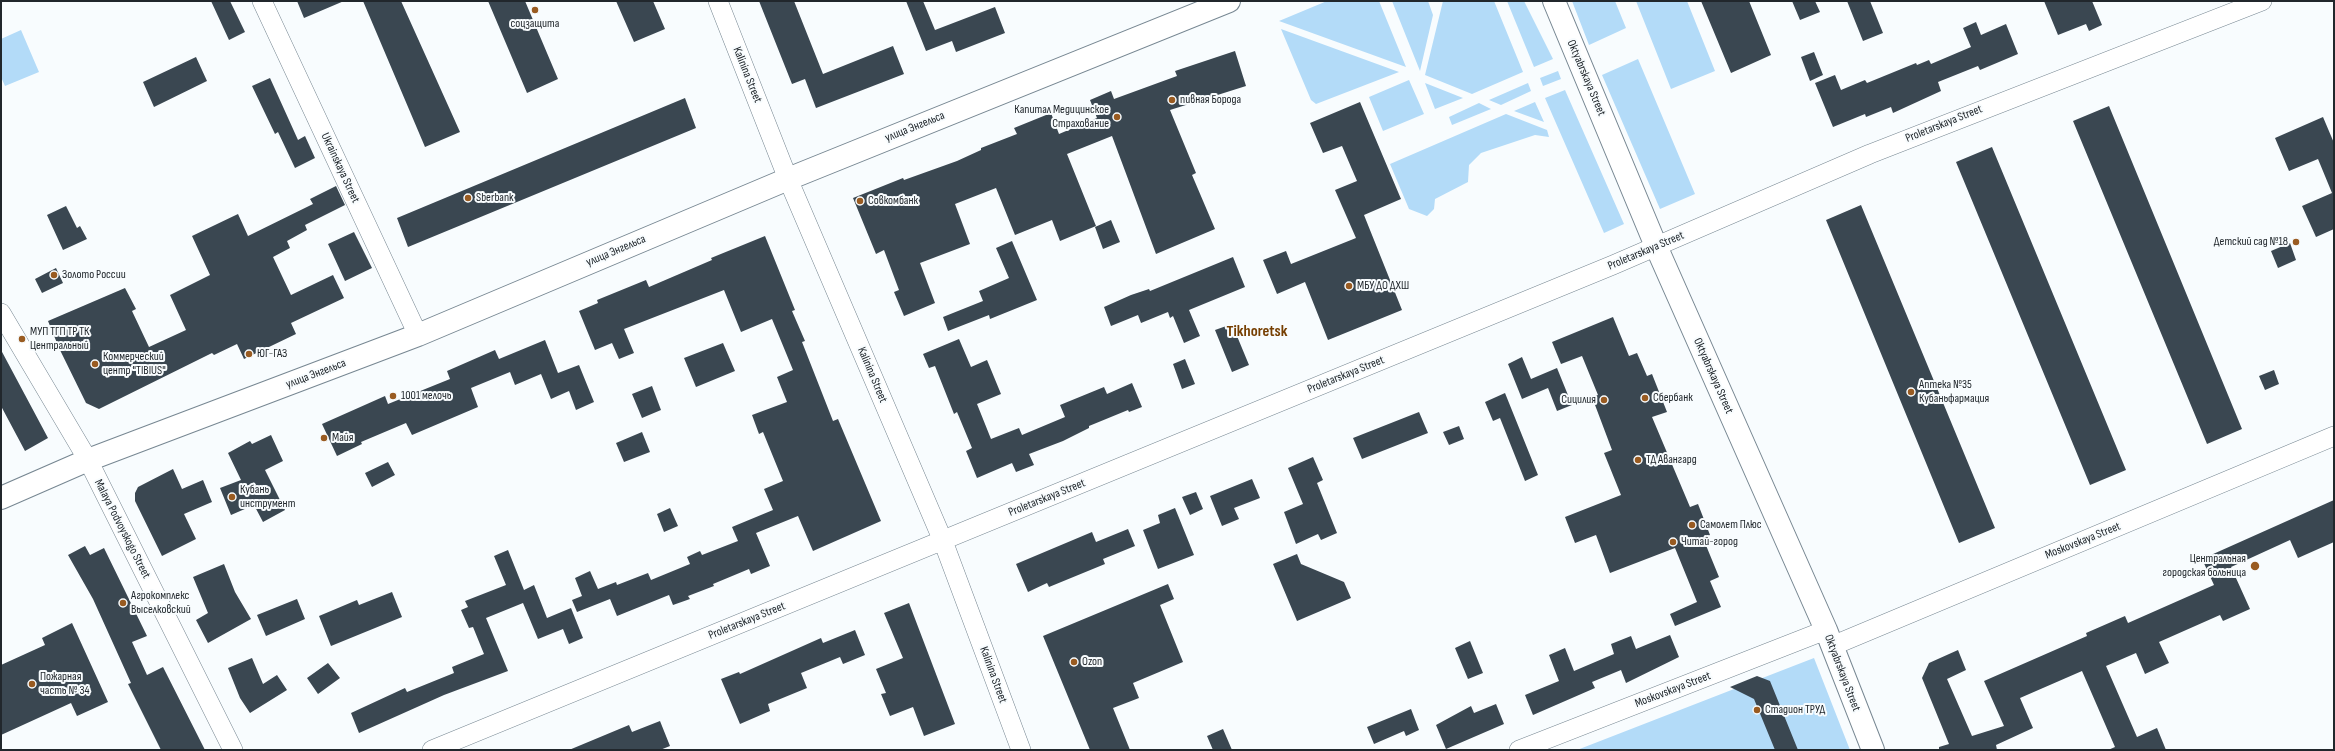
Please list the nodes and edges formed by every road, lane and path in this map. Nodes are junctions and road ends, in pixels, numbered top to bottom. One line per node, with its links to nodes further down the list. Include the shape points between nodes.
1 (262, 1): 9 (street, Ukrainskaya Street)
2 (718, 1): 6 (street, Kalinina Street)
3 (1229, 1): 6 (main road, улица Энгельса)
4 (1554, 1): 7 (main road, Oktyabrskaya Street)
5 (2262, 1): 7 (street, Proletarskaya Street, via 1870,154)
6 (788, 179): 9 (main road, улица Энгельса); 13 (street, Kalinina Street)
7 (1656, 246): 13 (street, Proletarskaya Street); 14 (main road, Oktyabrskaya Street)
8 (1, 313): 11 (street, Malaya Podvoyskogo Street)
9 (418, 335): 11 (main road, улица Энгельса)
10 (2334, 436): 14 (street, Moskovskaya Street)
11 (88, 460): 12 (main road, улица Энгельса); 15 (street, Malaya Podvoyskogo Street)
12 (1, 498)
13 (943, 541): 16 (street, Proletarskaya Street); 17 (street, Kalinina Street)
14 (1829, 638): 18 (street, Moskovskaya Street); 19 (main road, Oktyabrskaya Street)
15 (233, 750)
16 (432, 750)
17 (1021, 750)
18 (1519, 750)
19 (1873, 750)

